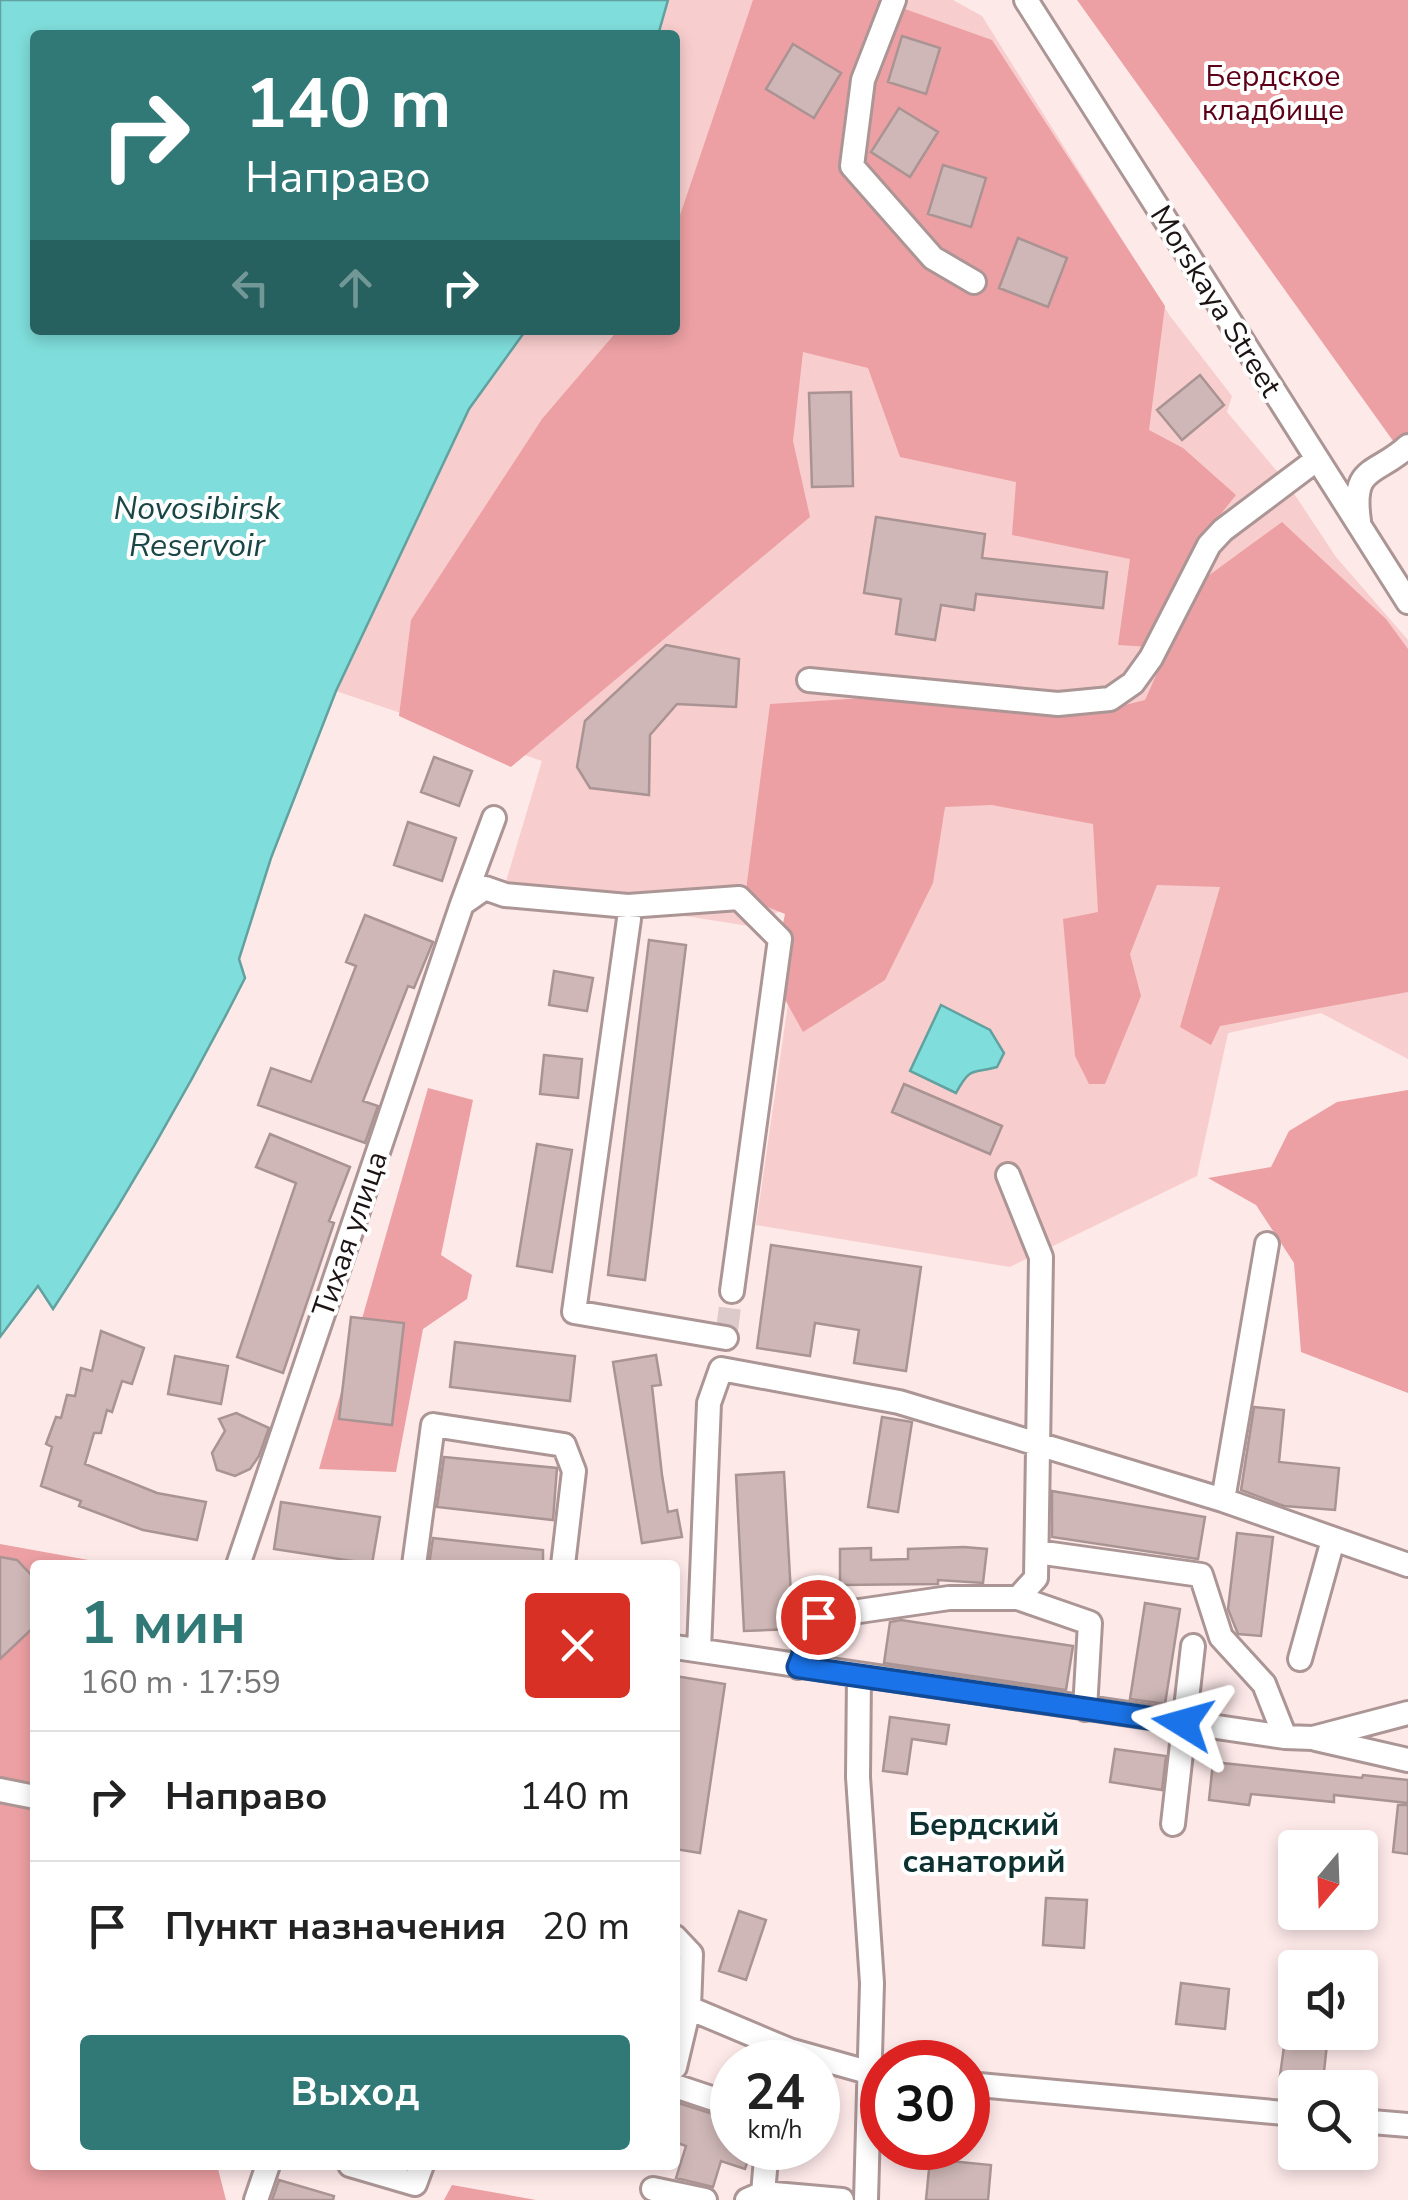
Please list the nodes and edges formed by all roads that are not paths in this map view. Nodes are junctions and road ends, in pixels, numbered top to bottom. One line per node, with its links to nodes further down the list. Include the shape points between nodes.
1 (894, 0): 3 (street, via 863,80 852,166 933,258)
2 (1026, 0): 5 (street, Morskaya Street)
3 (974, 282)
4 (1408, 446): 6 (street, via 1369,470 1355,494)
5 (1316, 460): 6 (street, Morskaya Street); 8 (street, via 1209,545 1151,658 1134,684 1110,698 1058,704)
6 (1360, 529): 7 (street, Morskaya Street)
7 (1408, 602)
8 (809, 680)
9 (494, 818): 10 (street, Тихая улица)
10 (462, 904): 14 (street, via 485,888 628,906 739,898 780,938); 20 (street, Тихая улица)
11 (629, 919): 15 (street, via 574,1312 726,1334)
12 (1008, 1174): 16 (street, via 1040,1257)
13 (1267, 1244): 17 (street)
14 (732, 1291)
15 (722, 1369): 16 (street, via 899,1402); 27 (street, via 709,1402)
16 (1040, 1444): 17 (street); 19 (street)
17 (1224, 1500): 18 (street)
18 (1332, 1540): 23 (street); 28 (street)
19 (1037, 1552): 24 (street, via 1036,1578); 34 (street, via 1200,1575 1221,1638 1264,1684)
20 (240, 1560)
21 (415, 1560): 22 (street, via 433,1425 564,1445 574,1471)
22 (564, 1560)
23 (1408, 1565)
24 (1018, 1598): 29 (street, via 949,1598 818,1617); 31 (street, via 1090,1623)
25 (1193, 1646): 33 (street)
26 (680, 1647): 27 (street)
27 (699, 1650): 29 (street)
28 (1300, 1660)
29 (798, 1667): 30 (street)
30 (860, 1676): 31 (street); 43 (street, via 858,1777)
31 (1085, 1710): 33 (street)
32 (1408, 1713): 35 (street)
33 (1183, 1723): 34 (street); 39 (street)
34 (1285, 1737): 35 (street)
35 (1313, 1738): 36 (street)
36 (1408, 1760)
37 (0, 1790): 38 (street)
38 (30, 1797)
39 (1173, 1824)
40 (680, 1942): 41 (street, via 692,1954)
41 (689, 2008): 42 (street); 44 (street)
42 (754, 2040)
43 (875, 2040)
44 (680, 2046)
45 (990, 2086): 48 (street)
46 (680, 2088): 47 (street)
47 (710, 2097)
48 (1278, 2112)
49 (1378, 2122): 50 (street)
50 (1408, 2125)
51 (266, 2170): 58 (street)
52 (367, 2170): 53 (street, via 415,2184)
53 (420, 2170)
54 (762, 2170): 57 (street)
55 (869, 2170): 61 (street)
56 (653, 2189): 59 (street)
57 (755, 2196): 60 (street)
58 (256, 2200)
59 (705, 2200)
60 (842, 2200)
61 (866, 2200)

